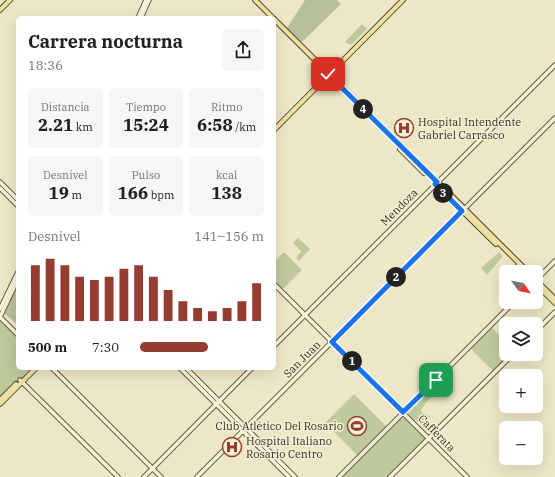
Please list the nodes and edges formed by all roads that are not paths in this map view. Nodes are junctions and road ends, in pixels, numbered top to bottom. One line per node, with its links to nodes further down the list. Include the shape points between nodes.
1 (6, 0): 9 (main road)
2 (10, 0): 10 (main road)
3 (146, 0): 11 (main road)
4 (149, 0): 12 (main road)
5 (252, 0): 13 (main road)
6 (255, 0): 14 (main road)
7 (400, 0): 18 (main road)
8 (404, 0): 18 (main road)
9 (0, 6)
10 (0, 10)
11 (139, 16)
12 (142, 16)
13 (267, 16)
14 (270, 16)
15 (276, 22): 18 (main road)
16 (276, 25): 18 (main road)
17 (555, 65): 23 (main road, Mendoza)
18 (327, 75): 20 (main road); 21 (main road); 23 (main road)
19 (555, 118): 27 (main road, San Juan)
20 (276, 124)
21 (276, 128)
22 (0, 182): 25 (main road)
23 (436, 183): 27 (main road); 42 (main road, Mendoza)
24 (0, 188): 26 (main road)
25 (16, 198)
26 (16, 204)
27 (463, 210): 29 (main road); 30 (main road); 46 (main road, San Juan)
28 (555, 261): 31 (main road)
29 (517, 265)
30 (521, 265)
31 (543, 273)
32 (16, 276): 39 (main road)
33 (16, 283): 43 (main road)
34 (276, 286): 42 (main road, Cafferata)
35 (543, 287): 37 (main road)
36 (543, 291): 38 (main road)
37 (555, 299)
38 (555, 303)
39 (0, 309)
40 (507, 309): 59 (main road)
41 (555, 312): 44 (main road)
42 (305, 315): 46 (main road, Cafferata); 47 (main road, Mendoza)
43 (0, 317): 45 (main road)
44 (543, 324)
45 (16, 333)
46 (332, 342): 59 (main road, Cafferata); 60 (main road, San Juan)
47 (276, 344)
48 (506, 361): 61 (main road)
49 (30, 370): 55 (main road)
50 (34, 370): 55 (main road)
51 (54, 370): 62 (main road)
52 (182, 370): 57 (main road)
53 (188, 370): 57 (main road)
54 (250, 370): 57 (main road)
55 (21, 381): 56 (main road); 58 (main road); 63 (main road)
56 (0, 400)
57 (218, 403): 60 (main road); 62 (main road)
58 (0, 404)
59 (403, 412): 61 (main road, Cafferata); 69 (main road)
60 (244, 429): 66 (main road, San Juan); 67 (main road); 68 (main road)
61 (429, 438): 70 (main road); 71 (main road, Cafferata)
62 (152, 468): 64 (main road); 65 (main road)
63 (118, 477)
64 (144, 477)
65 (161, 477)
66 (197, 477)
67 (289, 477)
68 (294, 477)
69 (339, 477)
70 (390, 477)
71 (467, 477)

